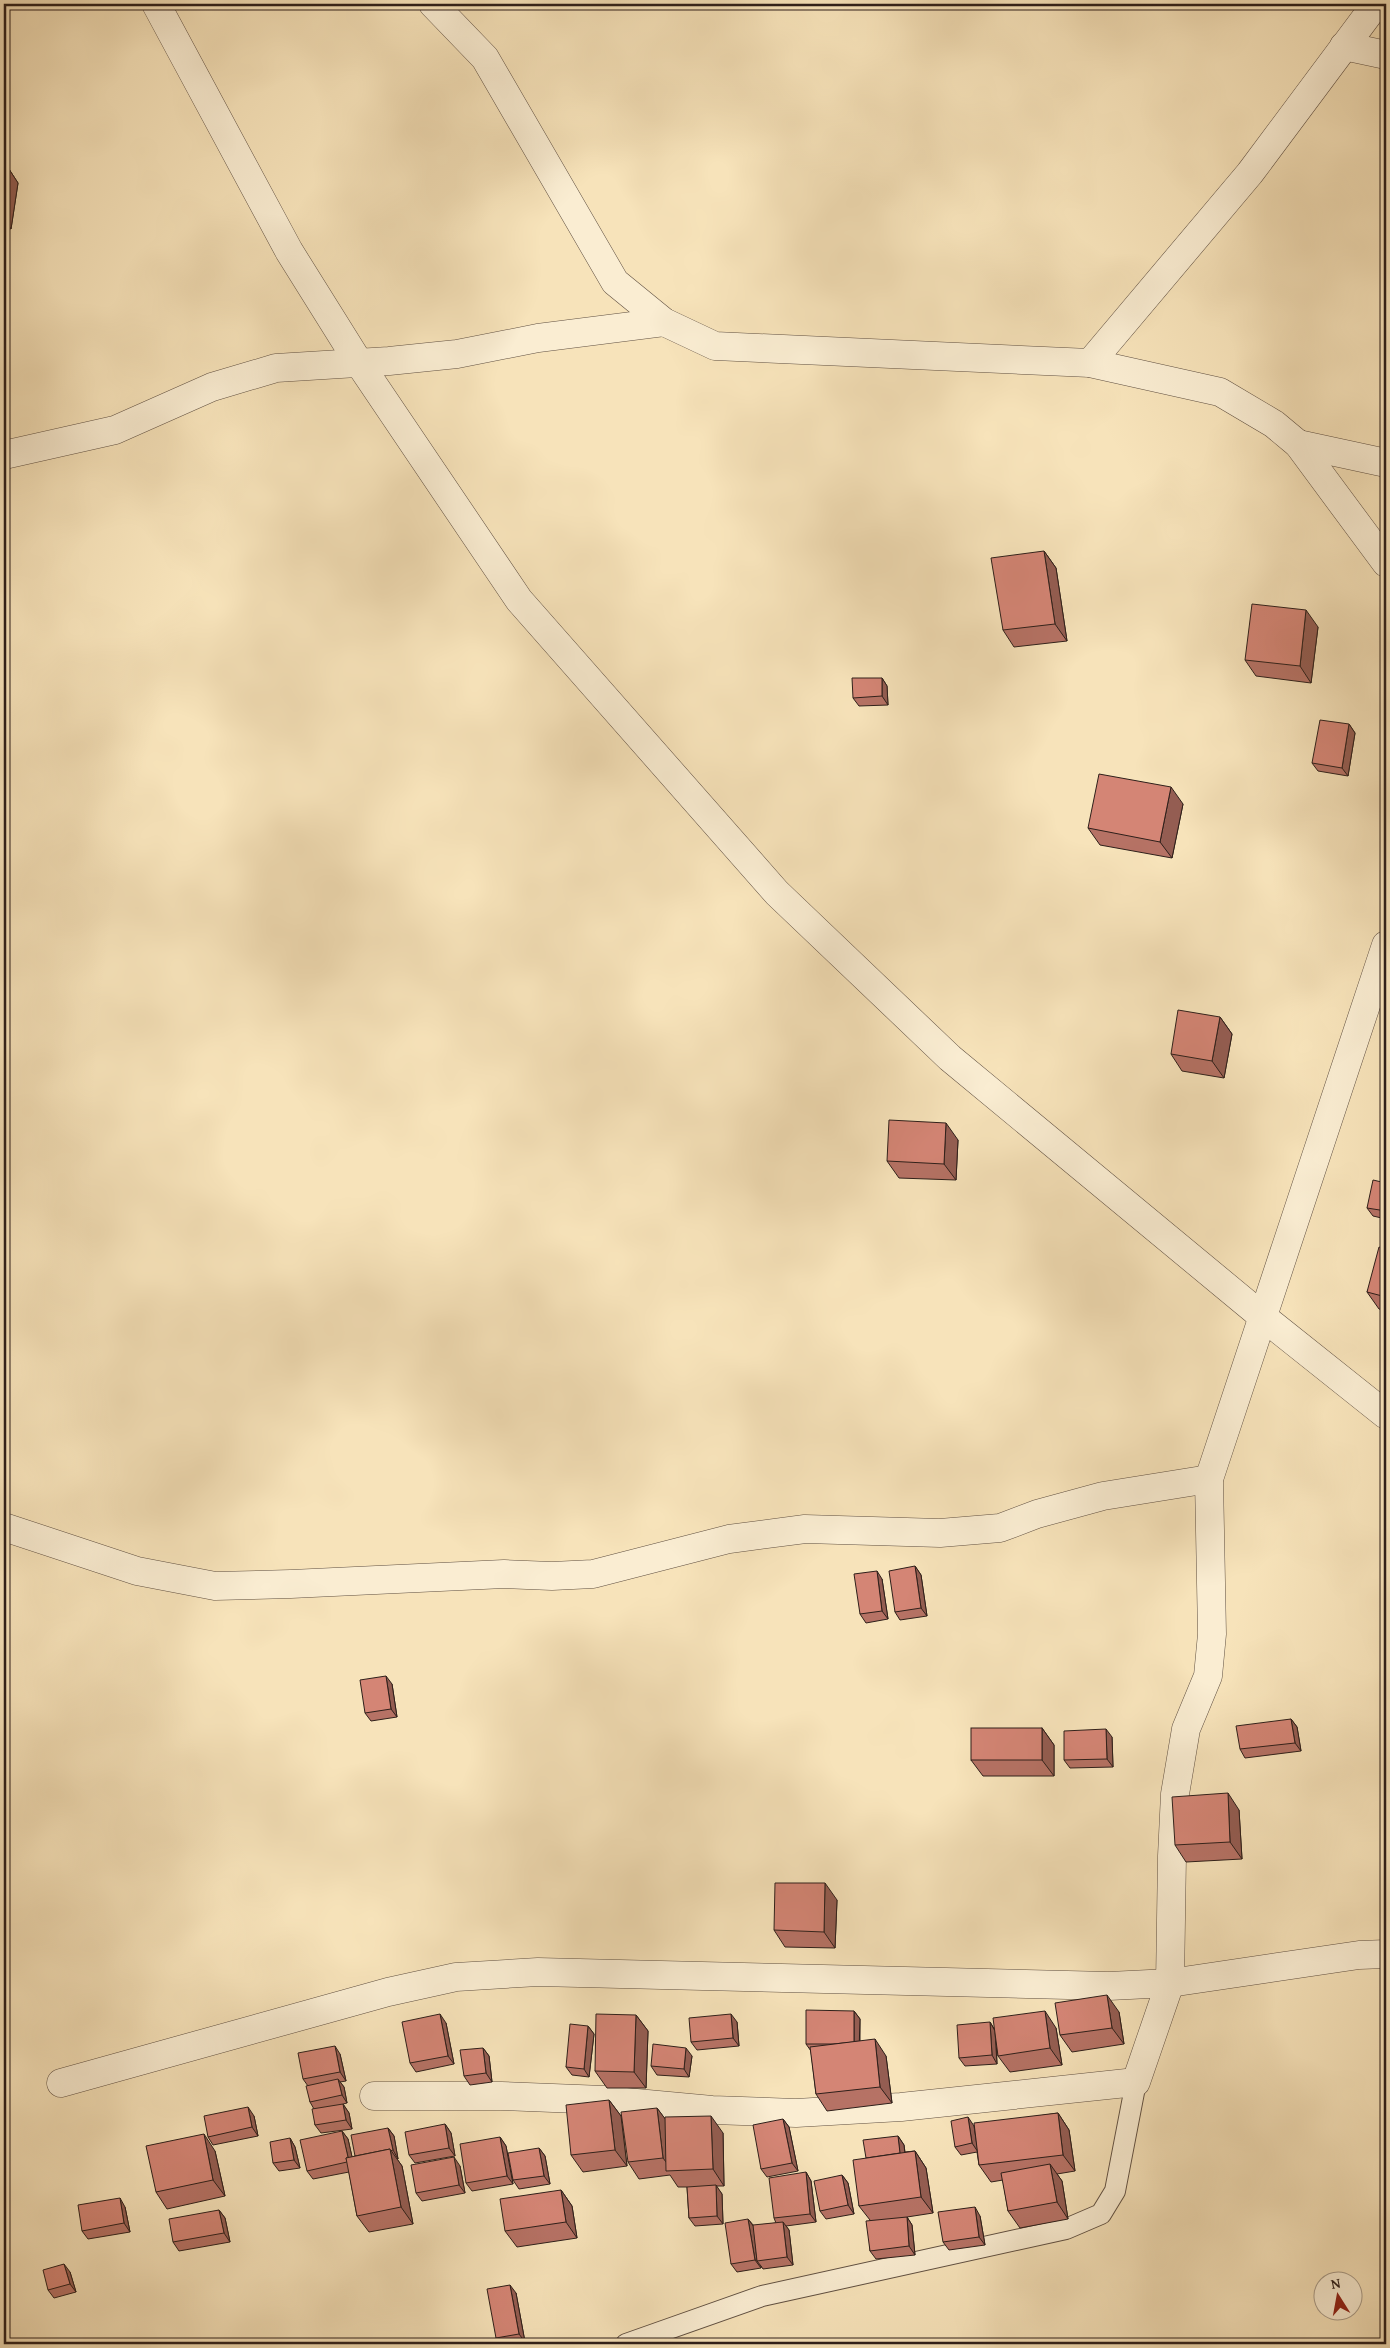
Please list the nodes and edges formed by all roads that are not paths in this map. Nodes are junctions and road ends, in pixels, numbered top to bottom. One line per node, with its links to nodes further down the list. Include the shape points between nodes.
1 (156, 4): 7 (street, via 288,251)
2 (433, 4): 6 (street, via 485,58 615,282)
3 (1376, 4): 4 (street)
4 (1344, 46): 5 (street); 8 (street, via 1250,173)
5 (1386, 56)
6 (664, 322): 7 (street, via 538,338 457,354); 8 (street, via 715,346)
7 (359, 363): 10 (street, via 276,368 212,386 115,430); 14 (street, via 519,600 778,893 950,1058)
8 (1090, 363): 9 (street, via 1220,392 1274,424)
9 (1298, 444): 11 (street); 12 (street)
10 (4, 455)
11 (1386, 464)
12 (1386, 563)
13 (1386, 945): 14 (street)
14 (1263, 1317): 15 (street); 16 (street)
15 (1386, 1415)
16 (1210, 1479): 17 (street, via 1103,1496 1000,1528 940,1533 805,1529 729,1539 594,1574 552,1576 504,1574 215,1586 136,1571); 19 (street, via 1212,1634 1208,1676 1186,1729 1175,1794)
17 (4, 1527)
18 (1386, 1954): 19 (street, via 1359,1955)
19 (1170, 1983): 20 (street); 21 (street, via 1109,1986 538,1972 456,1977 388,1992)
20 (1136, 2082): 22 (street, via 901,2107 796,2113 712,2110 604,2100); 23 (lane, via 1115,2191 1101,2214 1066,2229 762,2296)
21 (61, 2083)
22 (374, 2096)
23 (626, 2344)

